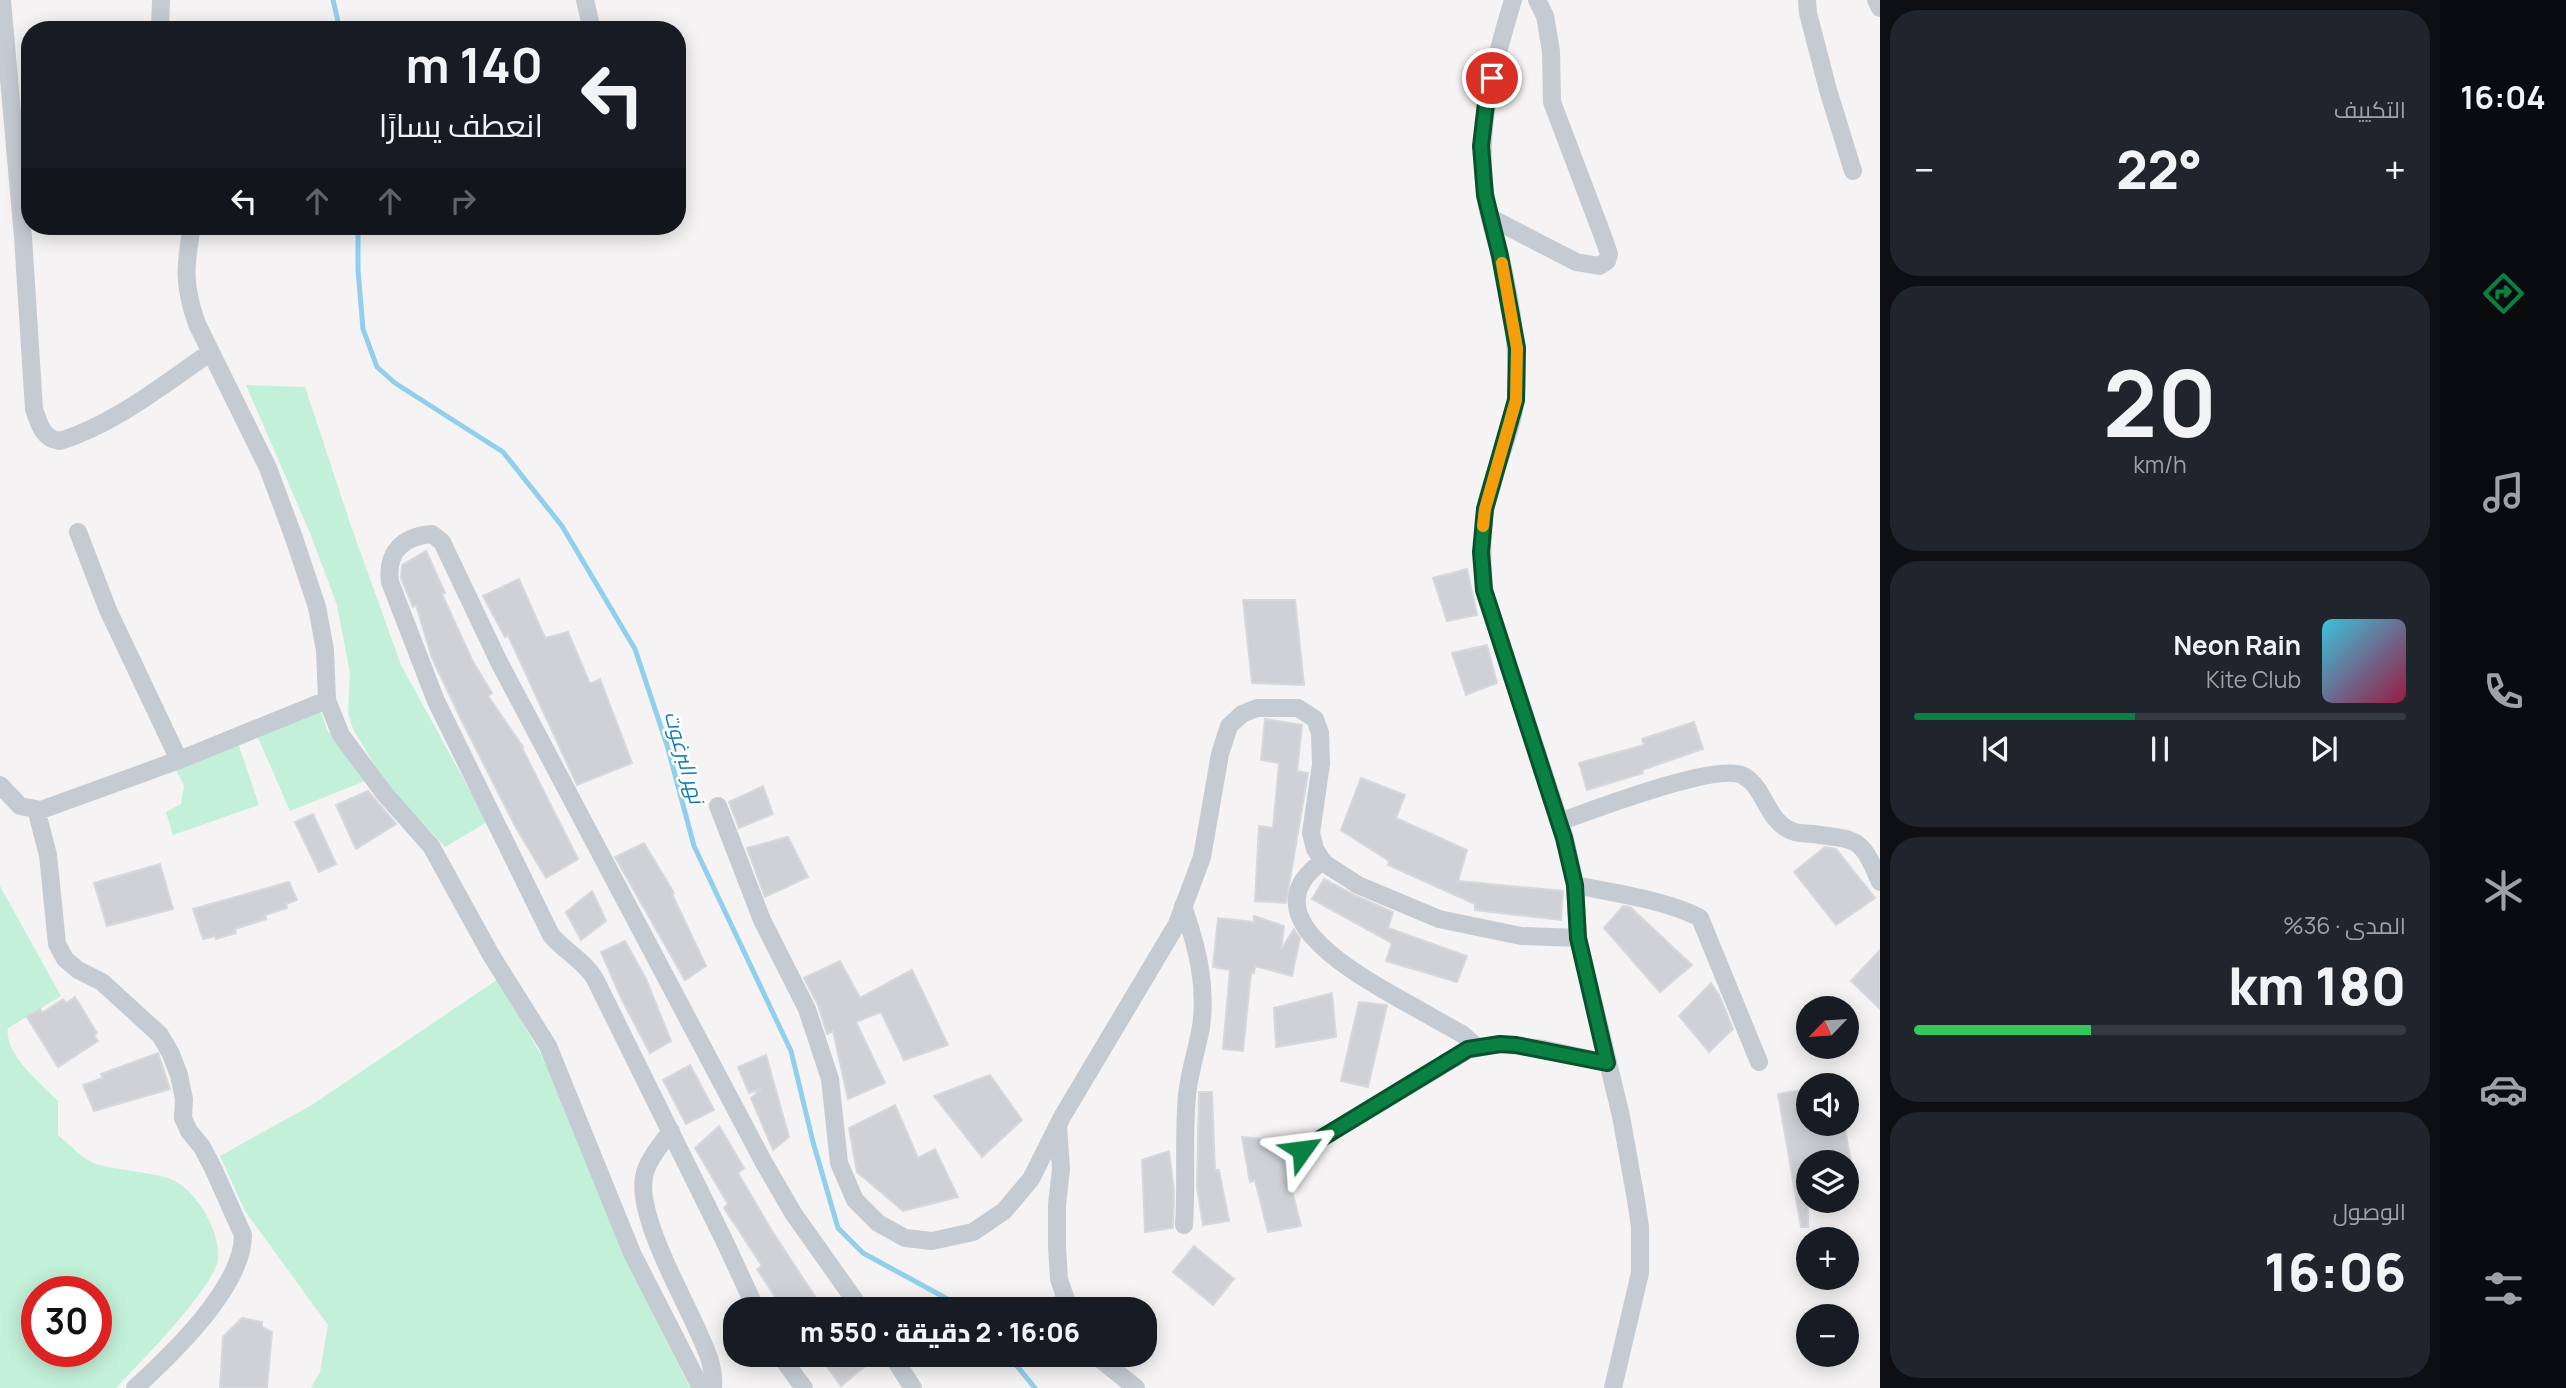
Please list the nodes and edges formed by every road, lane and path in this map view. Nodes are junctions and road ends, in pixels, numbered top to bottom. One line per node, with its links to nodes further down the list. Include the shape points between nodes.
1 (2, 0): 12 (street)
2 (161, 0): 9 (street)
3 (585, 0): 10 (street)
4 (1513, 0): 13 (street, via 1486,103 1481,146)
5 (1537, 0): 13 (street, via 1551,51 1552,102 1609,254 1607,261 1599,266 1576,262)
6 (1807, 0): 11 (street, via 1824,79)
7 (1876, 0): 8 (street)
8 (1880, 8)
9 (160, 21)
10 (590, 21)
11 (1853, 171)
12 (21, 214)
13 (1490, 218): 23 (street, via 1517,348 1516,400 1485,509 1484,590)
14 (23, 235): 16 (street, via 34,409 46,436 60,441 92,428)
15 (191, 235): 16 (street, via 185,284)
16 (211, 352): 18 (street, via 268,468 317,607)
17 (78, 532): 19 (street, via 108,610)
18 (327, 699): 19 (street); 43 (street, via 352,751 431,846 548,1046 632,1253)
19 (179, 760): 22 (street)
20 (0, 785): 22 (street, via 20,806)
21 (718, 806): 32 (street, via 761,920 807,1009 830,1079 839,1163 855,1200 878,1223 905,1238 932,1241 973,1232 1004,1212 1031,1179)
22 (36, 810): 42 (street, via 48,855 57,944 65,959 102,982 160,1035 179,1075 183,1118 213,1168 243,1235 237,1265 206,1314)
23 (1559, 822): 25 (street, via 1660,787 1738,772 1751,780 1782,826 1793,832 1852,839 1865,851); 26 (street)
24 (1323, 861): 27 (street, via 1311,833 1321,764 1315,719 1297,708 1257,708 1229,726 1202,857); 28 (street, via 1358,885 1439,919 1521,936); 29 (street, via 1306,873 1299,888 1297,906 1308,932 1348,969)
25 (1880, 882)
26 (1575, 885): 28 (street); 30 (street, via 1700,918)
27 (1183, 906): 32 (street, via 1177,924); 35 (street, via 1203,978 1201,1028 1187,1092)
28 (1578, 938): 31 (street)
29 (1477, 1047): 31 (street, via 1516,1045); 34 (street)
30 (1759, 1062)
31 (1607, 1063): 48 (street, via 1636,1200 1641,1255)
32 (1058, 1126): 38 (street, via 1057,1247)
33 (670, 1131): 36 (street); 37 (street, via 592,972 551,935 436,701 390,582 390,560 409,540 432,534 442,542 499,662 763,1161 793,1213); 44 (street, via 644,1176 645,1205 710,1357)
34 (1302, 1150)
35 (1184, 1225)
36 (750, 1297)
37 (852, 1297)
38 (1065, 1297)
39 (789, 1367): 45 (street)
40 (899, 1367): 46 (street)
41 (1110, 1367): 47 (street)
42 (135, 1388)
43 (701, 1388)
44 (713, 1388)
45 (804, 1388)
46 (913, 1388)
47 (1136, 1388)
48 (1613, 1388)

